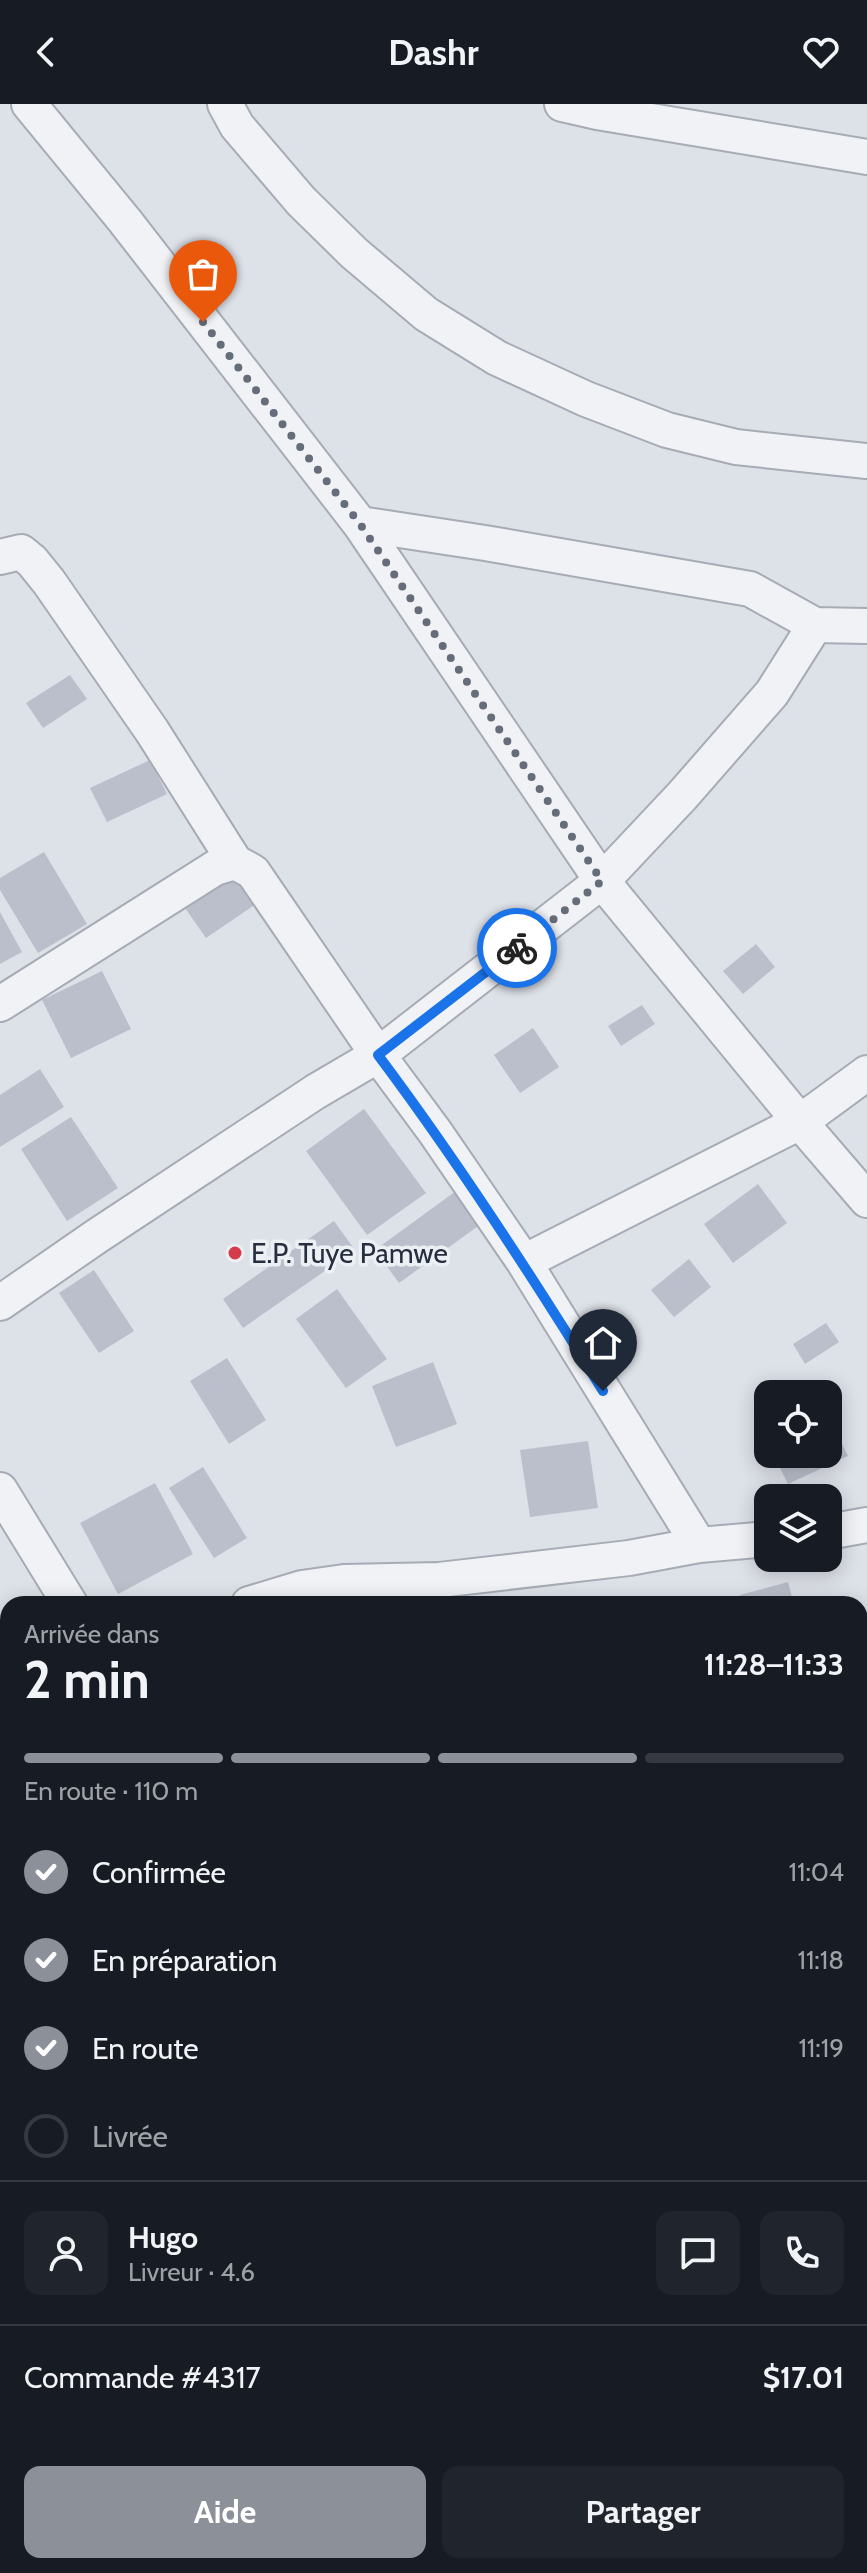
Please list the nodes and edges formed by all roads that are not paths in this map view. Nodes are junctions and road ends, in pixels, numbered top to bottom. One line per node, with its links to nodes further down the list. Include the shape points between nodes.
1 (225, 104): 5 (street, via 237,126 301,201 354,253 426,314 497,358 667,430 736,447)
2 (562, 104): 4 (street)
3 (20, 108): 6 (street, via 125,221)
4 (867, 157)
5 (867, 461)
6 (360, 524): 8 (street, via 750,589); 11 (street)
7 (0, 557): 10 (street, via 21,552 49,582)
8 (815, 625): 9 (street); 11 (street, via 772,693)
9 (867, 626)
10 (235, 862): 12 (street, via 215,868); 13 (street, via 253,872)
11 (602, 881): 13 (street); 15 (street)
12 (0, 1004)
13 (378, 1055): 17 (street); 18 (street)
14 (867, 1073): 15 (street)
15 (800, 1122): 16 (street); 17 (street)
16 (867, 1200)
17 (524, 1262): 23 (street)
18 (0, 1303)
19 (0, 1490): 24 (street)
20 (867, 1525): 21 (street)
21 (842, 1529)
22 (754, 1540): 23 (street)
23 (699, 1545): 25 (street, via 439,1580 302,1588)
24 (65, 1596)
25 (276, 1596)

